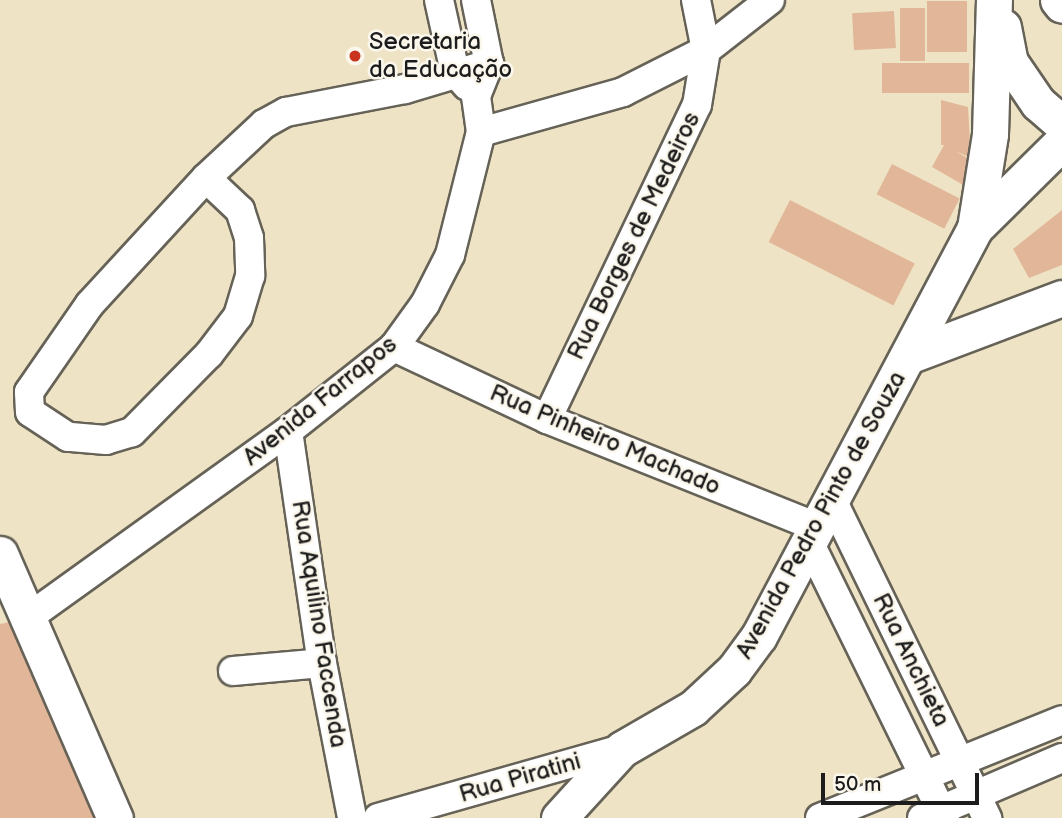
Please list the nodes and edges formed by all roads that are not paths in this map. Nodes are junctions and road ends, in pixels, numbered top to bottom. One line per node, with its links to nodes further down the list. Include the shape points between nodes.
1 (439, 0): 10 (street)
2 (476, 0): 9 (street)
3 (696, 0): 8 (street, Rua Borges de Medeiros)
4 (769, 0): 8 (street)
5 (995, 0): 12 (main road, via 1010,62 1038,103); 16 (main road, Avenida Pedro Pinto de Souza, via 990,134)
6 (1059, 0): 7 (main road)
7 (1062, 5)
8 (706, 50): 13 (street, via 623,92); 20 (street, Rua Borges de Medeiros, via 698,105)
9 (489, 64): 10 (street); 11 (street)
10 (455, 72): 11 (street); 15 (street, via 405,89 286,112 264,124)
11 (476, 96): 13 (street, Avenida Farrapos)
12 (1062, 124)
13 (481, 132): 18 (street, Avenida Farrapos, via 450,255 425,304)
14 (1062, 142): 16 (main road, Avenida Pedro Pinto de Souza)
15 (206, 178): 15 (street, via 240,210 249,238 250,276 238,316 209,354 132,432 106,440 68,437 30,412 29,392 90,304)
16 (975, 228): 19 (main road, Avenida Pedro Pinto de Souza)
17 (1062, 298): 19 (main road)
18 (394, 347): 20 (street, Rua Pinheiro Machado); 21 (street, Avenida Farrapos)
19 (911, 355): 22 (main road, Avenida Pedro Pinto de Souza)
20 (547, 419): 22 (street, Rua Pinheiro Machado)
21 (288, 431): 24 (street, Avenida Farrapos); 25 (street, Rua Aquilino Faccenda)
22 (821, 525): 28 (main road, Avenida Pedro Pinto de Souza, via 759,636 734,670 692,708); 30 (street, Rua Anchieta); 31 (street, Rua Anchieta)
23 (0, 554): 24 (main road)
24 (29, 617): 34 (main road)
25 (322, 663): 26 (street); 35 (street, Rua Aquilino Faccenda)
26 (233, 671)
27 (1062, 720): 30 (street)
28 (622, 749): 36 (street, Rua Piratini); 37 (main road, Avenida Pedro Pinto de Souza)
29 (1062, 758): 32 (street)
30 (961, 762): 31 (street); 32 (street, Rua Anchieta)
31 (925, 777): 33 (street, Rua Anchieta); 38 (street)
32 (982, 807): 33 (street)
33 (937, 815)
34 (115, 818)
35 (352, 818)
36 (378, 818)
37 (559, 818)
38 (820, 818)

